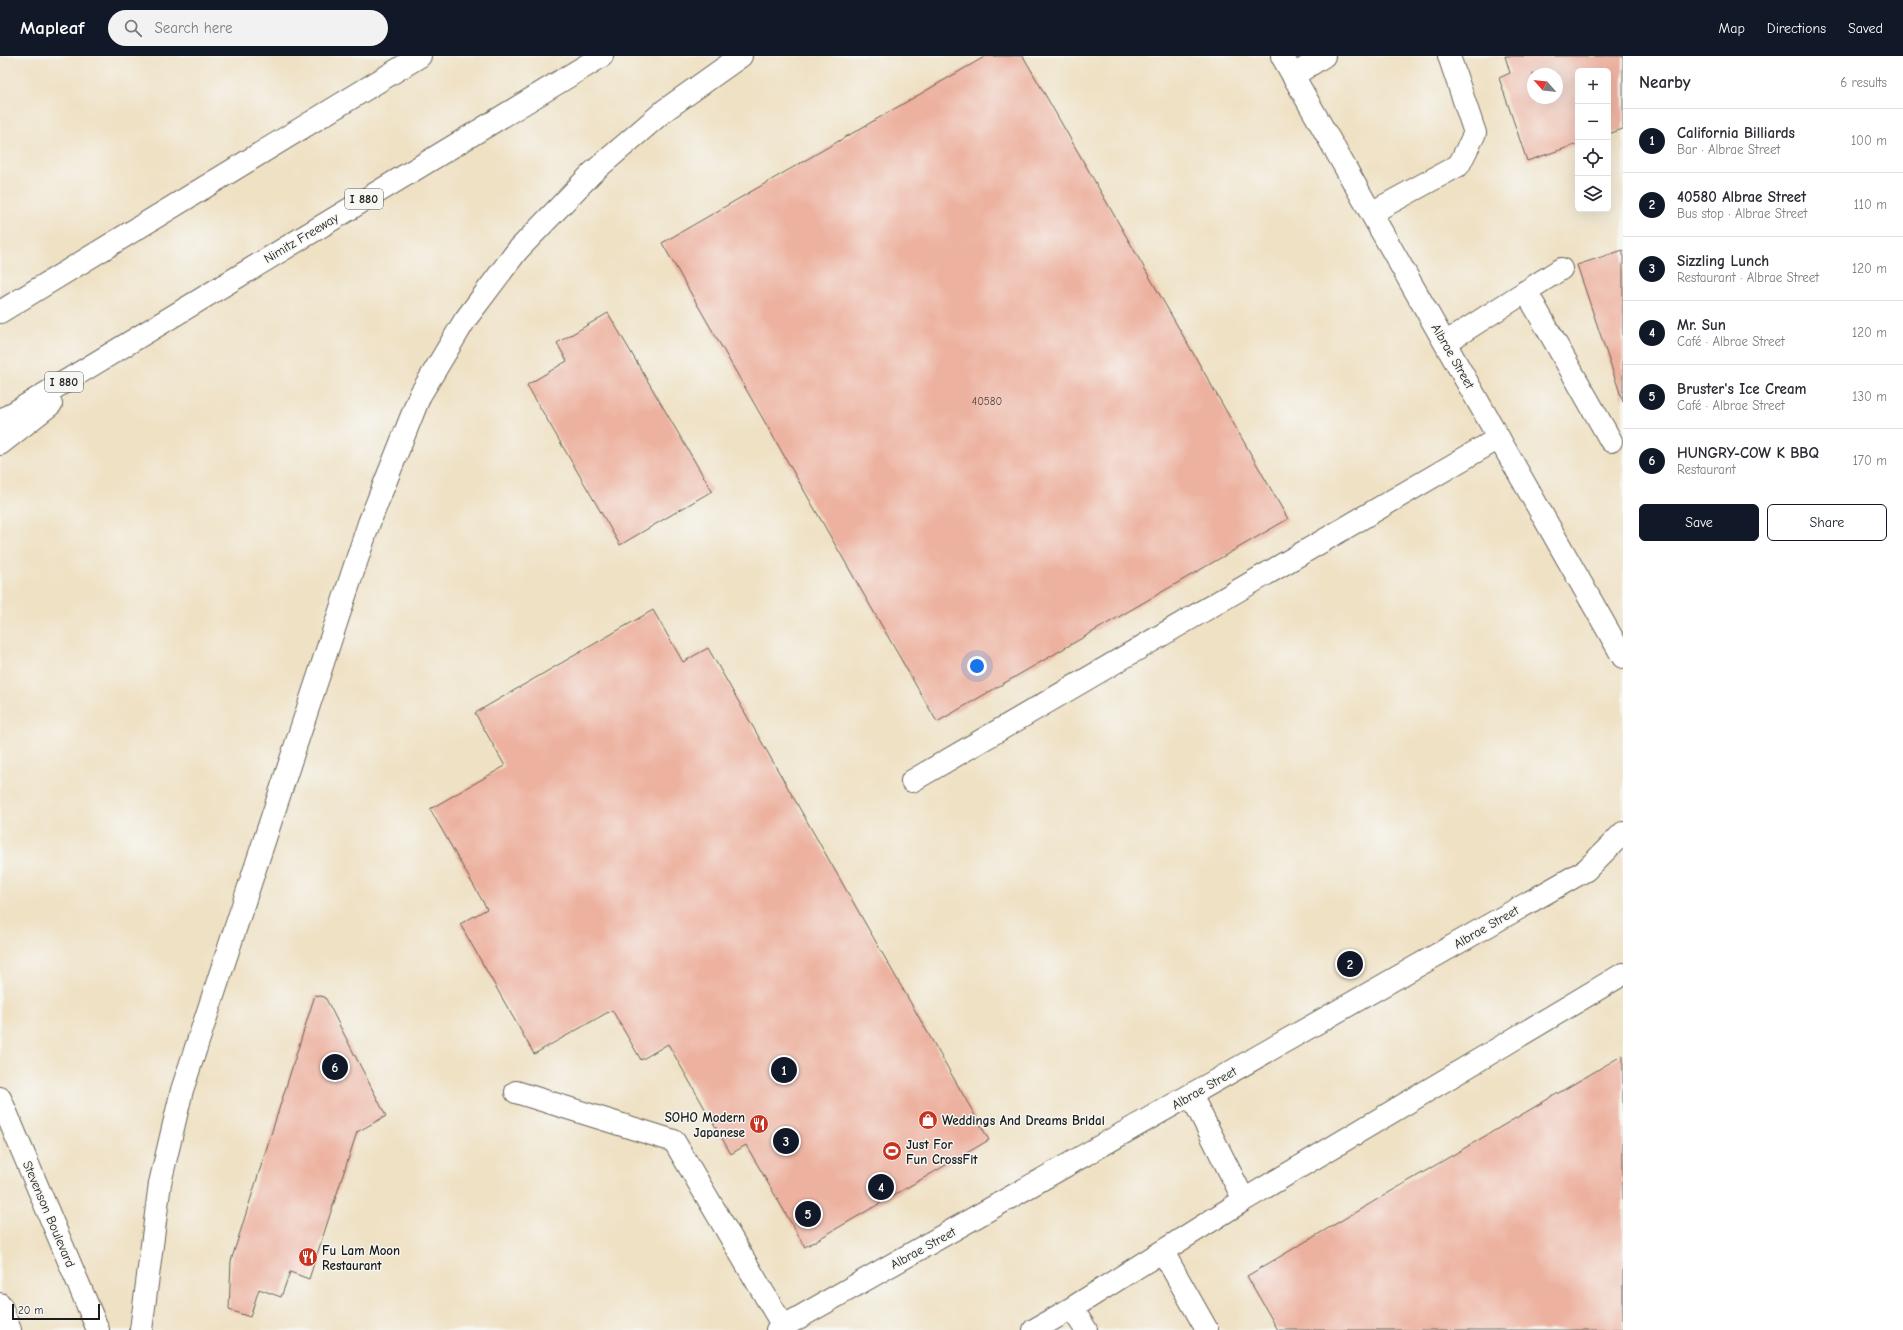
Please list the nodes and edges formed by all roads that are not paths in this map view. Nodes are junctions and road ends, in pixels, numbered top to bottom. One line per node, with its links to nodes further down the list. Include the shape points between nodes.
1 (420, 56): 11 (main road)
2 (602, 56): 13 (main road, Nimitz Freeway / I 880)
3 (741, 56): 32 (main road, via 665,110 592,173 517,251 465,320 420,395 369,523 182,1090 160,1183)
4 (1282, 56): 7 (main road, Albrae Street)
5 (1324, 56): 7 (main road)
6 (1449, 56): 8 (main road, via 1475,133 1459,165)
7 (1294, 76): 8 (main road, Albrae Street)
8 (1371, 213): 12 (main road, Albrae Street)
9 (1561, 269): 10 (main road)
10 (1526, 291): 12 (main road); 16 (main road)
11 (0, 312)
12 (1445, 343): 15 (main road, Albrae Street)
13 (127, 344): 14 (main road, Nimitz Freeway / I 880); 17 (main road)
14 (0, 421)
15 (1499, 438): 18 (main road, Albrae Street); 19 (main road)
16 (1611, 441)
17 (0, 444)
18 (1623, 657)
19 (912, 781)
20 (1623, 833): 23 (main road, Albrae Street, via 1586,870)
21 (1623, 974): 25 (main road)
22 (516, 1092): 29 (main road, via 674,1141)
23 (1191, 1096): 25 (main road); 29 (main road, Albrae Street)
24 (0, 1098): 31 (main road, Stevenson Boulevard)
25 (1244, 1200): 26 (main road)
26 (1163, 1252): 28 (main road); 35 (main road)
27 (0, 1304): 30 (main road)
28 (1072, 1308): 33 (main road); 34 (main road)
29 (780, 1328)
30 (10, 1330)
31 (98, 1330)
32 (141, 1330)
33 (1034, 1330)
34 (1086, 1330)
35 (1207, 1330)

